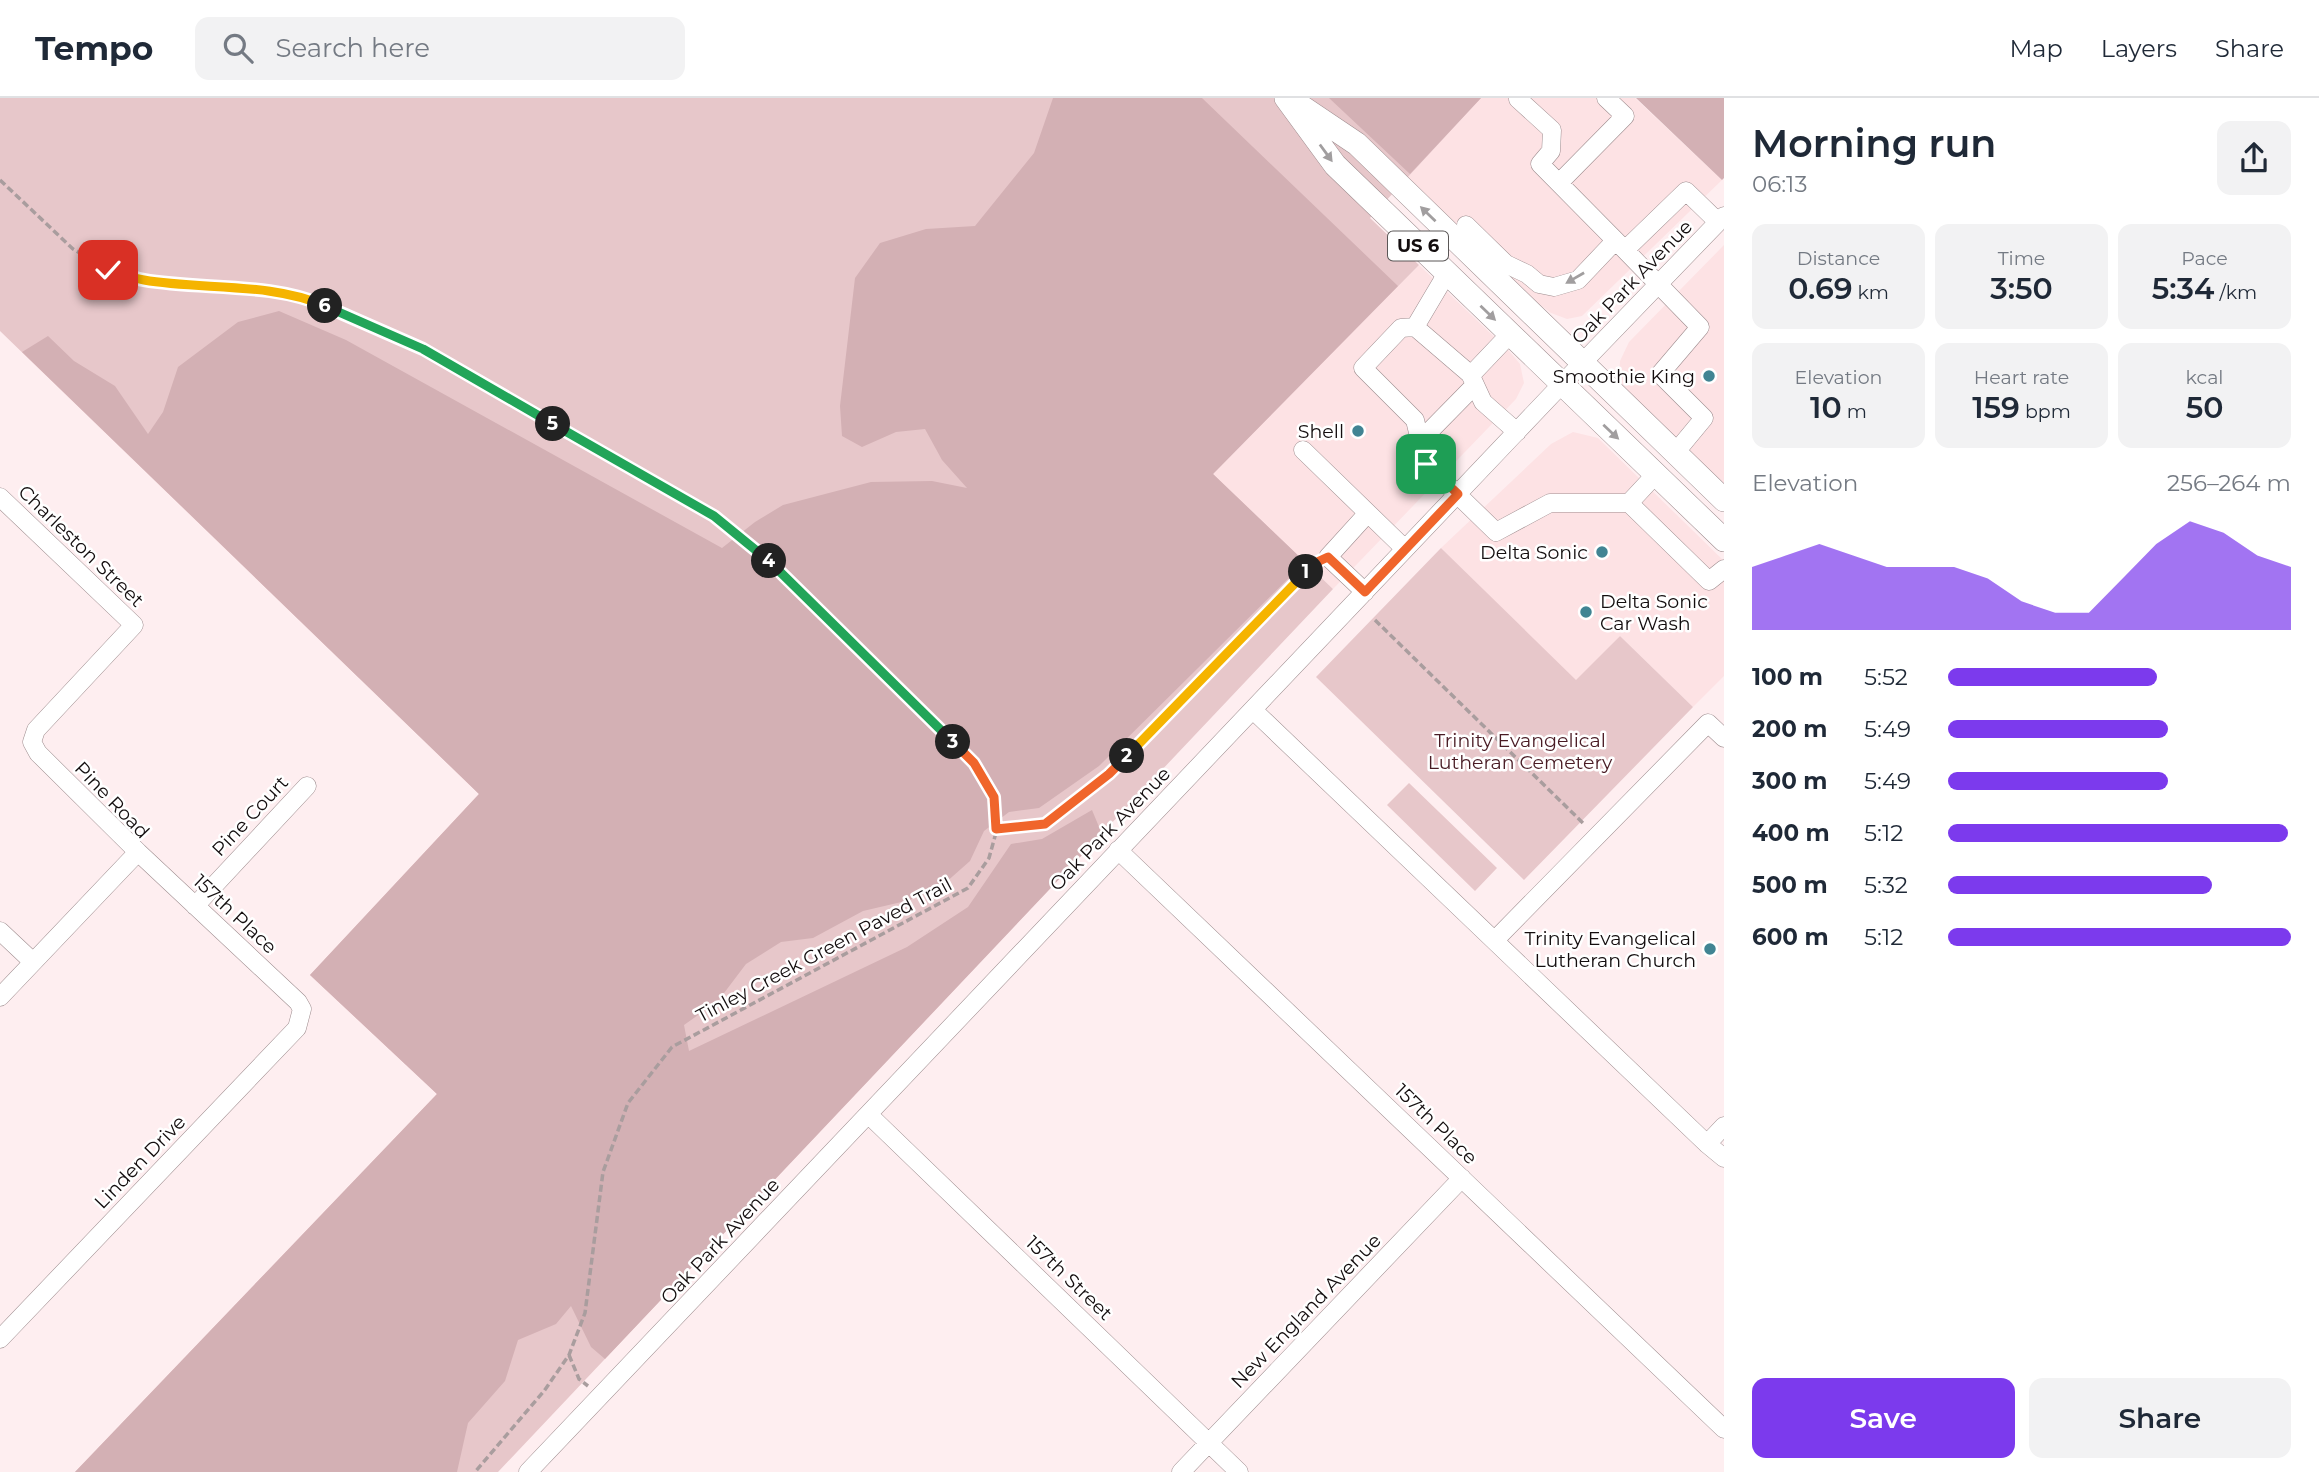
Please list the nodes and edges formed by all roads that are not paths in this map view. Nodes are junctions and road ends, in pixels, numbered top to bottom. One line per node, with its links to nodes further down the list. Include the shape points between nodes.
1 (1287, 98): 8 (main road, US 6, one-way to 1, via 1357,144); 9 (main road, US 6, one-way to 9, via 1335,165)
2 (1520, 98): 4 (street, via 1552,130 1551,152 1540,164)
3 (1606, 98): 4 (street, via 1625,116)
4 (1559, 183): 7 (street)
5 (1721, 219): 7 (street, via 1686,191); 10 (street, Oak Park Avenue)
6 (1466, 225): 8 (street)
7 (1620, 246): 8 (street, one-way to 8, via 1578,280 1554,287 1539,284 1527,274); 10 (street)
8 (1499, 271): 13 (main road, US 6)
9 (1447, 274): 11 (street); 12 (main road, US 6, one-way to 12)
10 (1659, 284): 13 (street, Oak Park Avenue); 19 (street, via 1700,327 1660,374 1704,418)
11 (1415, 327): 14 (street); 17 (street, via 1401,328 1363,368 1415,419)
12 (1510, 334): 14 (street); 15 (main road, US 6)
13 (1582, 364): 15 (street, Oak Park Avenue); 19 (main road, US 6)
14 (1473, 380): 16 (street, via 1483,402); 17 (street)
15 (1561, 385): 16 (street, Oak Park Avenue); 20 (main road, US 6, one-way to 20)
16 (1517, 432): 21 (street, Oak Park Avenue)
17 (1420, 441): 21 (street, via 1426,464)
18 (1303, 450): 25 (street)
19 (1675, 453): 23 (main road, US 6)
20 (1656, 474): 24 (street); 26 (main road, US 6)
21 (1458, 494): 24 (street, via 1496,531 1550,503); 27 (street, Oak Park Avenue)
22 (0, 497): 30 (street, Charleston Street)
23 (1724, 500)
24 (1629, 503): 28 (street, via 1709,581)
25 (1367, 514): 27 (street); 29 (street, via 1328,557)
26 (1724, 540)
27 (1405, 549): 29 (street, Oak Park Avenue)
28 (1724, 569)
29 (1365, 592): 31 (street, Oak Park Avenue)
30 (134, 625): 35 (street, Pine Road, via 36,730 32,741 38,753)
31 (1253, 710): 34 (street, Oak Park Avenue); 38 (street)
32 (1724, 738): 38 (street, via 1709,723)
33 (307, 786): 36 (street, Pine Court)
34 (1118, 850): 42 (street, Oak Park Avenue); 46 (street, 157th Place)
35 (138, 852): 36 (street, 157th Place); 39 (street, Pine Road)
36 (195, 906): 41 (street, 157th Place)
37 (0, 931): 39 (street)
38 (1495, 940): 44 (street)
39 (33, 962): 40 (street, Pine Road)
40 (0, 997)
41 (302, 1009): 47 (street, Linden Drive, via 297,1028)
42 (869, 1115): 49 (street, 157th Street); 50 (street, Oak Park Avenue)
43 (1724, 1126): 44 (street)
44 (1707, 1144): 45 (street)
45 (1724, 1158)
46 (1462, 1178): 48 (street, 157th Place); 49 (street, New England Avenue)
47 (0, 1339)
48 (1724, 1429)
49 (1209, 1443): 51 (street, New England Avenue); 52 (street, 157th Street)
50 (528, 1472)
51 (1181, 1472)
52 (1239, 1472)

